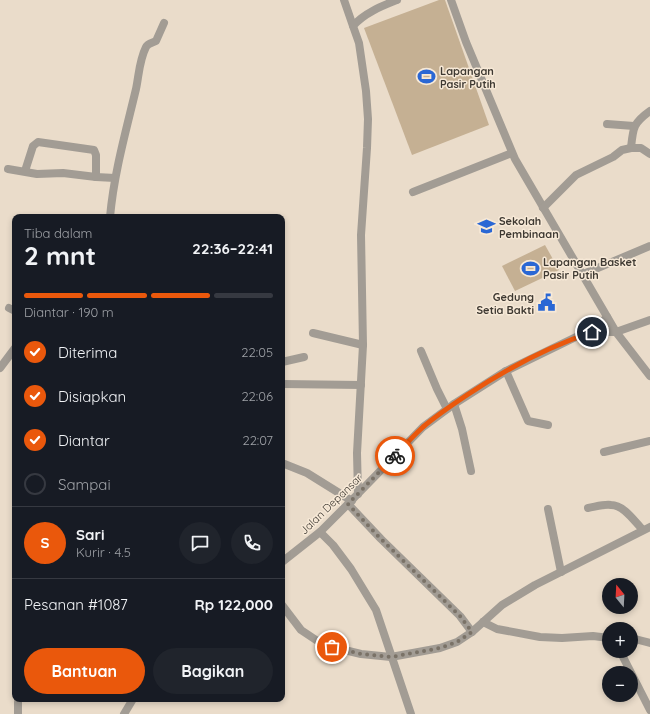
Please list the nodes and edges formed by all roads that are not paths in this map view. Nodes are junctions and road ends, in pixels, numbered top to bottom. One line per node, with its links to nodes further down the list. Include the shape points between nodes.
1 (344, 0): 5 (street)
2 (397, 0): 5 (street, via 367,14)
3 (450, 0): 10 (street)
4 (164, 23): 15 (street, via 156,41 146,46 140,64)
5 (353, 26): 26 (street, via 359,43 368,105 361,235)
6 (650, 111): 8 (street)
7 (607, 124): 8 (street)
8 (634, 126): 9 (street)
9 (631, 148): 11 (street, via 641,148); 17 (street, via 622,150 614,157 576,175)
10 (512, 153): 16 (street); 17 (street)
11 (650, 154)
12 (8, 169): 13 (street)
13 (25, 171): 14 (street); 14 (street, via 32,146 38,142 94,150)
14 (96, 177): 15 (street)
15 (114, 178): 18 (street)
16 (413, 192)
17 (543, 208): 20 (street)
18 (110, 214)
19 (650, 246): 20 (street)
20 (581, 274): 21 (street)
21 (607, 317): 23 (street); 24 (street)
22 (650, 320): 24 (street, Jalan Depansar)
23 (592, 332): 24 (street, Jalan Depansar); 32 (street, Jalan Depansar)
24 (616, 332): 33 (street)
25 (313, 333): 26 (street)
26 (363, 345): 35 (street)
27 (421, 351): 37 (street)
28 (12, 352): 31 (street)
29 (304, 357): 30 (street)
30 (285, 361)
31 (0, 368)
32 (506, 371): 36 (street, Jalan Depansar); 38 (street, via 528,421)
33 (650, 376)
34 (285, 384): 35 (street)
35 (361, 386): 43 (street, via 357,453)
36 (454, 404): 37 (street, Jalan Depansar); 42 (street)
37 (447, 409): 43 (street, Jalan Depansar, via 423,427)
38 (548, 425)
39 (650, 441): 40 (street)
40 (604, 452)
41 (285, 464): 44 (street, via 307,473)
42 (470, 470)
43 (358, 494): 44 (street, Jalan Depansar)
44 (350, 502): 48 (street, Jalan Depansar); 53 (street, via 381,539 460,616)
45 (588, 508): 47 (street, via 617,506)
46 (548, 509): 50 (street)
47 (646, 528): 50 (street)
48 (320, 532): 49 (street, Jalan Depansar); 57 (street, via 351,570 376,610)
49 (285, 560)
50 (561, 572): 52 (street, via 502,605)
51 (285, 609): 57 (street, via 301,630 319,642 361,654)
52 (483, 622): 53 (street); 54 (street, via 497,629 540,637)
53 (472, 632): 57 (street, via 457,642 440,648)
54 (602, 637)
55 (638, 640): 56 (street)
56 (650, 643)
57 (391, 657): 64 (street)
58 (624, 658): 61 (street)
59 (18, 702): 62 (street)
60 (131, 702): 63 (street)
61 (650, 710)
62 (18, 714)
63 (124, 714)
64 (411, 714)

